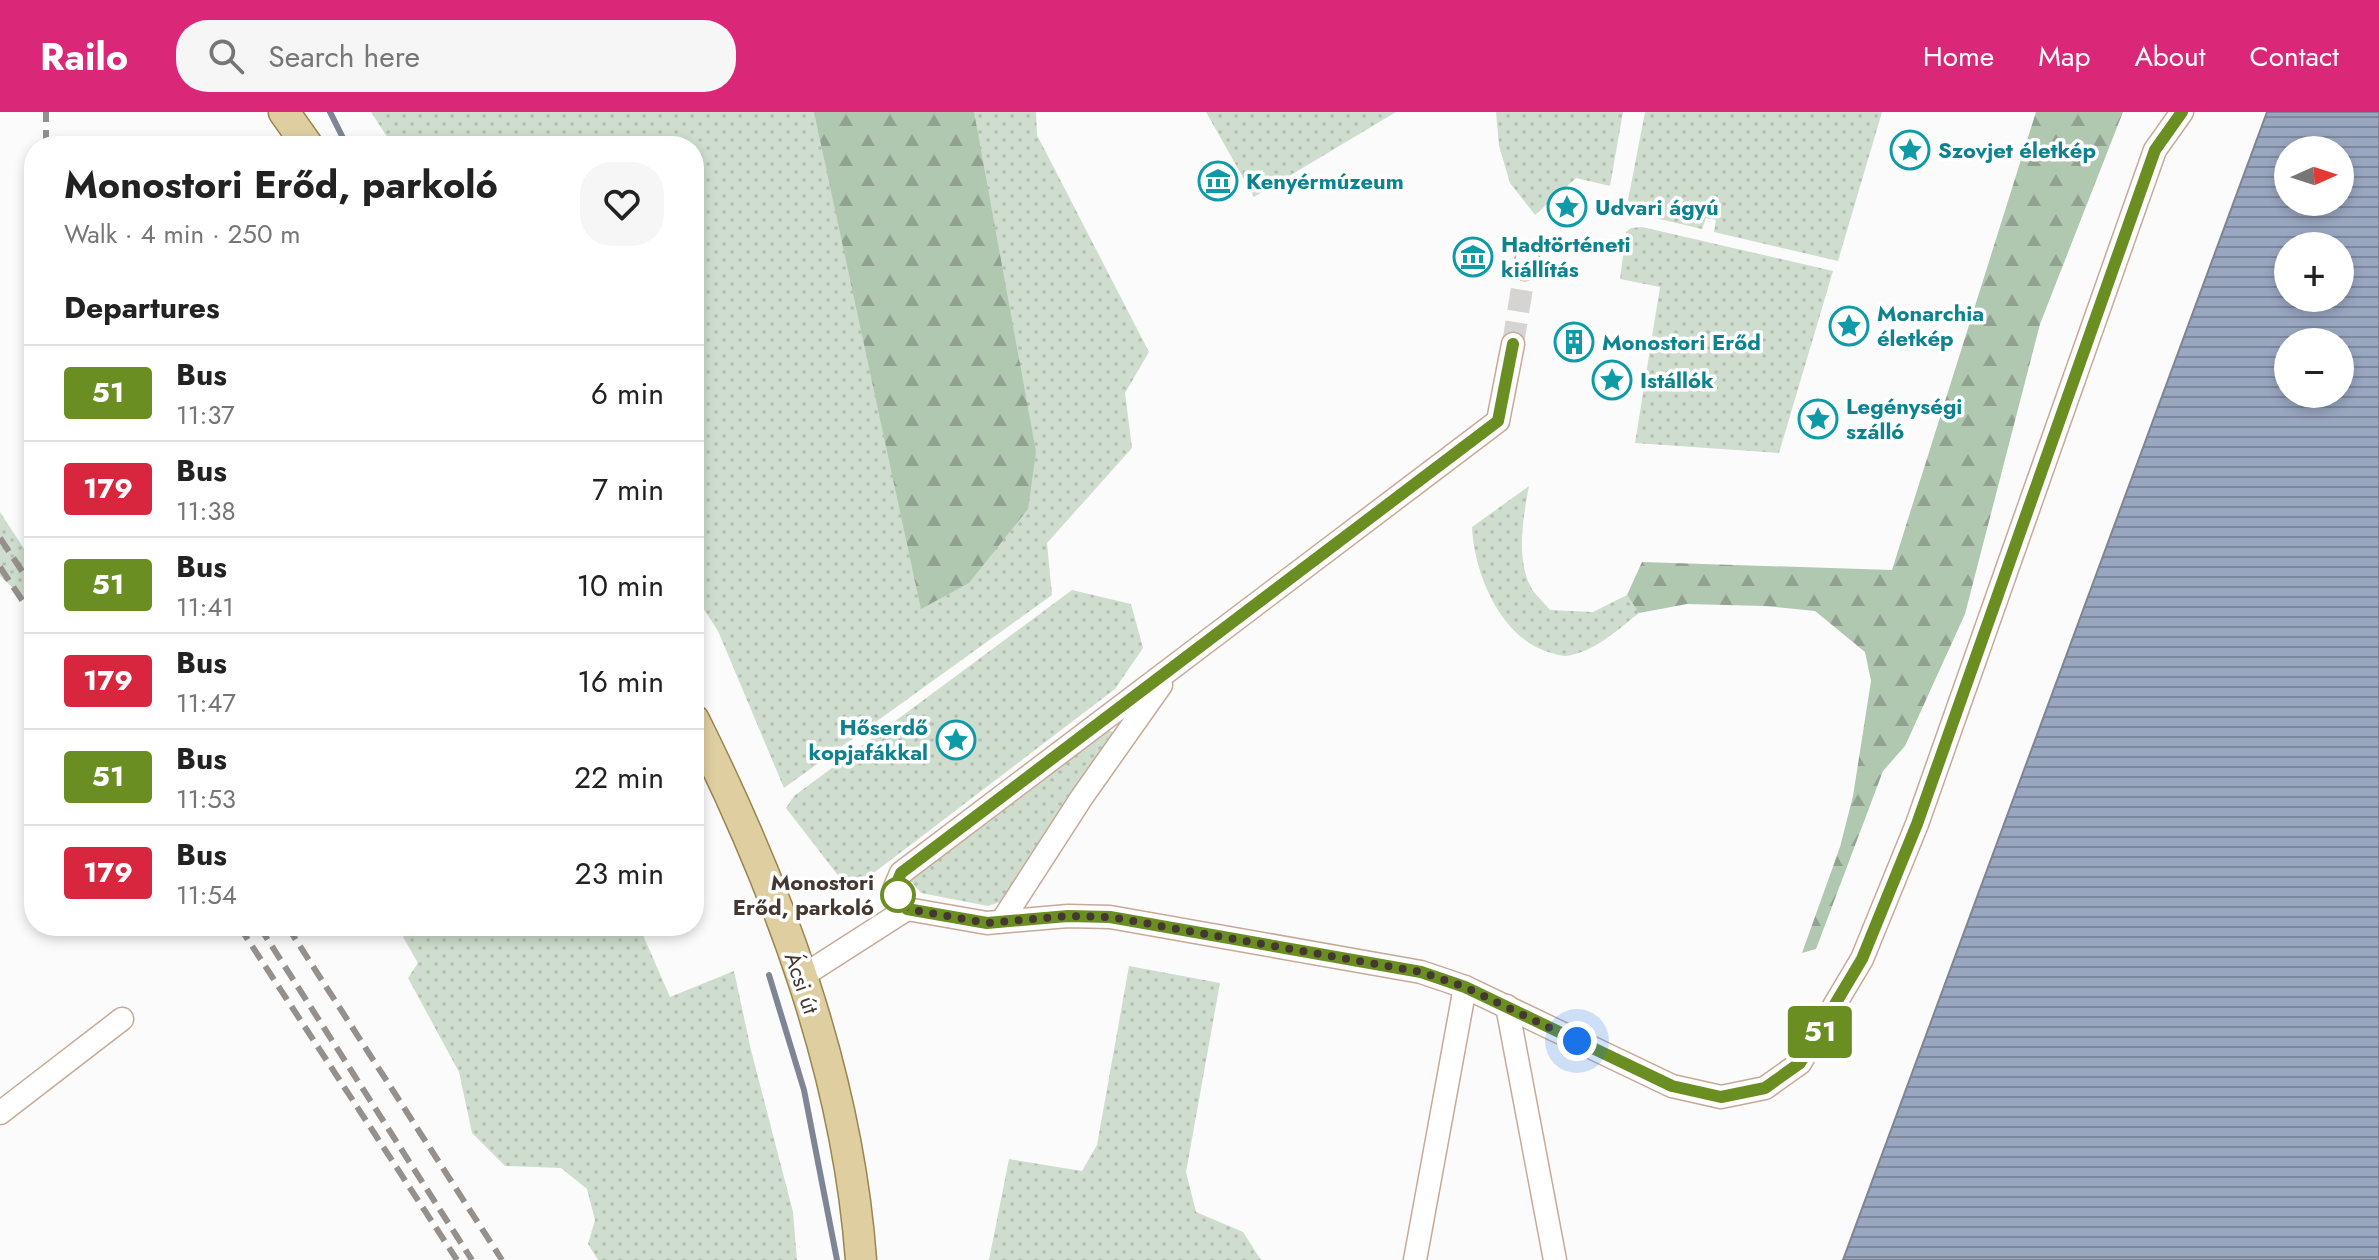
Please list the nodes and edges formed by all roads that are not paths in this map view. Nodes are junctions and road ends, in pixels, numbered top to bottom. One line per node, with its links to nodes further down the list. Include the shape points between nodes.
1 (284, 112): 3 (main road)
2 (2182, 112): 13 (street, via 2155,150 1917,824 1862,959 1800,1063 1765,1088 1721,1097 1672,1086)
3 (301, 136)
4 (1513, 344): 5 (street, via 1498,421)
5 (1171, 671): 6 (street); 7 (street)
6 (1098, 723): 7 (street, via 1116,726); 9 (street, via 901,873 895,887)
7 (1123, 740): 10 (street)
8 (704, 741): 11 (main road, Ácsi út, via 756,853)
9 (907, 909): 10 (street); 11 (street)
10 (1002, 921): 12 (street, via 1110,917 1421,972)
11 (801, 977): 16 (main road, Ácsi út, via 829,1065 849,1155)
12 (1465, 987): 13 (street); 17 (street)
13 (1507, 1006): 18 (street)
14 (122, 1019): 15 (street)
15 (0, 1113)
16 (861, 1260)
17 (1415, 1260)
18 (1555, 1260)

